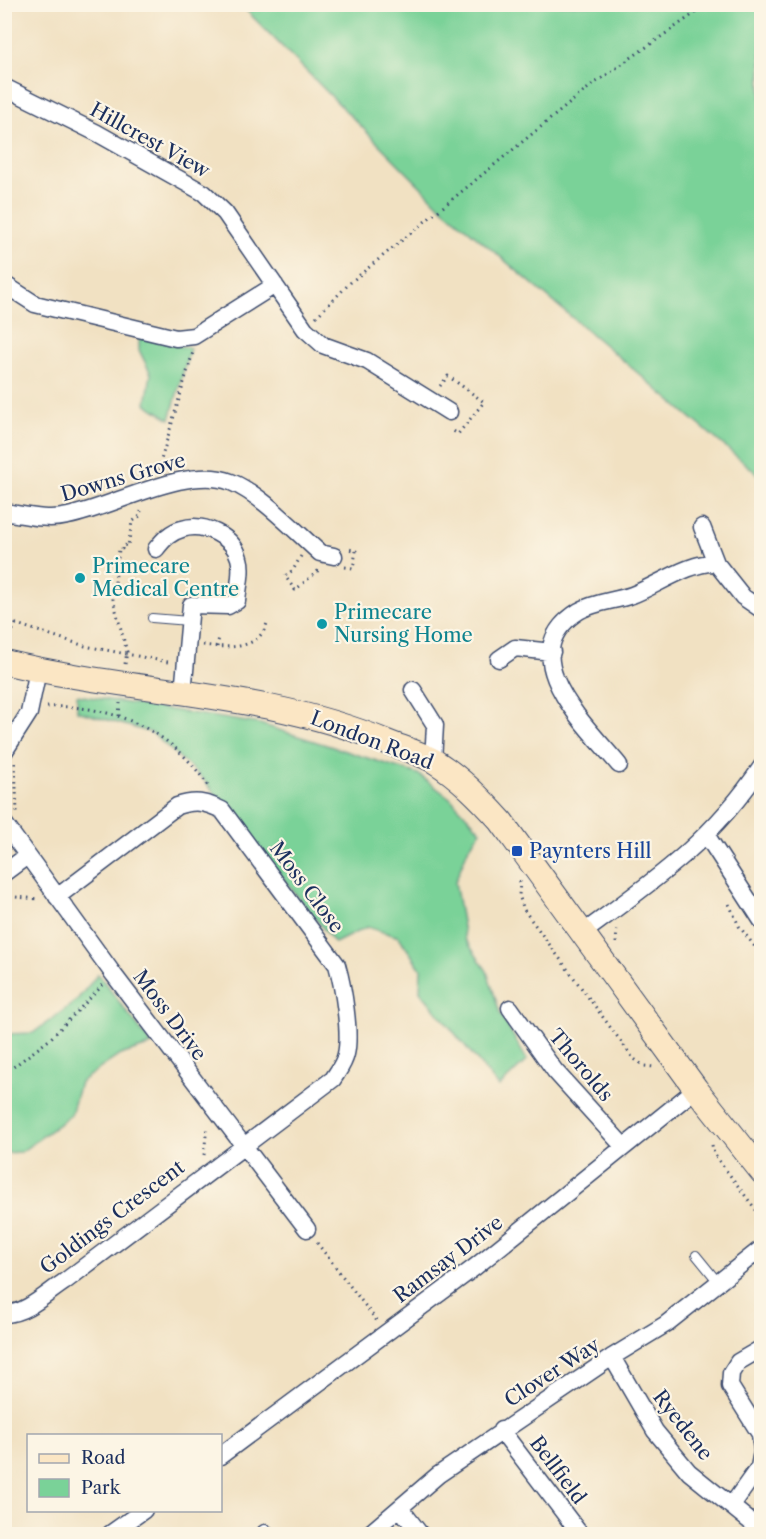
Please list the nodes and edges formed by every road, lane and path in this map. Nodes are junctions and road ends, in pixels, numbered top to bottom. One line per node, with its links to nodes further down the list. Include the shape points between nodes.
1 (708, 4): 5 (path, via 592,85 351,282)
2 (4, 87): 4 (street, Hillcrest View, via 204,193 225,213)
3 (4, 284): 4 (street, via 34,304 176,338 194,336)
4 (274, 285): 5 (street, Hillcrest View)
5 (305, 329): 8 (street, Hillcrest View, via 323,345 367,361)
6 (194, 347): 7 (path)
7 (185, 377)
8 (449, 412)
9 (4, 512): 12 (street, Downs Grove, via 67,517 170,484 217,477 257,498 320,553)
10 (702, 527): 13 (street)
11 (156, 549): 18 (street, via 183,528 201,529 227,538 240,560 237,601 228,606 191,604)
12 (334, 556)
13 (716, 563): 15 (street, via 743,597); 26 (street, via 705,562 657,585 582,609 559,630)
14 (113, 599): 25 (path)
15 (762, 610)
16 (152, 618): 18 (lane)
17 (4, 620): 20 (path)
18 (189, 621): 29 (street)
19 (267, 623): 23 (path, via 265,631 250,643)
20 (16, 624): 22 (path); 25 (path, via 85,646)
21 (219, 637): 23 (path)
22 (4, 645)
23 (217, 647): 24 (path, via 198,645)
24 (198, 651)
25 (127, 652): 29 (path); 31 (path)
26 (552, 652): 27 (street, via 515,648); 37 (street, via 551,673 561,695)
27 (500, 659)
28 (4, 662): 30 (main road, London Road)
29 (185, 667): 33 (street)
30 (38, 670): 31 (main road, London Road); 35 (street, via 29,713)
31 (123, 686): 33 (main road, London Road)
32 (413, 690): 36 (street, via 435,725)
33 (183, 693): 36 (main road, London Road, via 260,703 319,717)
34 (39, 707): 39 (path, via 67,706 119,716 159,734 199,770)
35 (10, 756): 40 (path)
36 (433, 761): 51 (main road, London Road, via 473,790 501,821)
37 (619, 765)
38 (762, 766): 41 (street)
39 (222, 810): 48 (street, via 193,801 177,806); 61 (street, Moss Close, via 338,965 347,1052 333,1078)
40 (11, 824): 42 (street, Moss Drive)
41 (707, 836): 46 (street); 51 (street)
42 (27, 856): 43 (street); 48 (street, Moss Drive)
43 (4, 873)
44 (528, 883): 56 (path, via 521,873 519,895 524,910 633,1058 644,1066 659,1068)
45 (4, 896): 48 (path)
46 (756, 897): 49 (street)
47 (727, 898): 53 (path, via 739,926)
48 (53, 899): 54 (street, Moss Drive)
49 (762, 921)
50 (619, 925): 52 (path, via 615,943)
51 (584, 932): 58 (main road, London Road)
52 (619, 953)
53 (762, 956)
54 (114, 975): 57 (path, via 50,1040); 61 (street, Moss Drive)
55 (510, 1008): 62 (street, Thorolds, via 555,1071)
56 (652, 1058)
57 (4, 1074)
58 (696, 1089): 59 (main road, London Road); 62 (street, Ramsay Drive)
59 (715, 1113): 64 (main road, London Road); 65 (path, via 711,1137 714,1154)
60 (208, 1115): 63 (path)
61 (242, 1146): 66 (street, Moss Drive); 70 (street, Goldings Crescent, via 64,1282 13,1314)
62 (624, 1147): 71 (street, Ramsay Drive)
63 (203, 1162)
64 (762, 1172)
65 (762, 1218)
66 (307, 1229): 71 (path)
67 (762, 1248): 69 (street, Clover Way)
68 (696, 1255): 69 (lane)
69 (718, 1282): 73 (street, Clover Way, via 666,1324)
70 (4, 1314)
71 (386, 1333): 76 (street, Ramsay Drive)
72 (762, 1348): 75 (street, via 738,1362 731,1373 730,1386 760,1434)
73 (612, 1357): 74 (street, Clover Way); 77 (street, Ryedene, via 655,1431 689,1472)
74 (501, 1430): 78 (street, Clover Way); 84 (street, Bellfield)
75 (762, 1451): 77 (street, via 759,1467)
76 (222, 1455)
77 (732, 1505): 80 (street, Ryedene)
78 (400, 1508): 82 (street, Clover Way); 83 (street)
79 (141, 1512): 81 (street)
80 (762, 1531)
81 (110, 1534)
82 (369, 1534)
83 (420, 1534)
84 (580, 1534)

